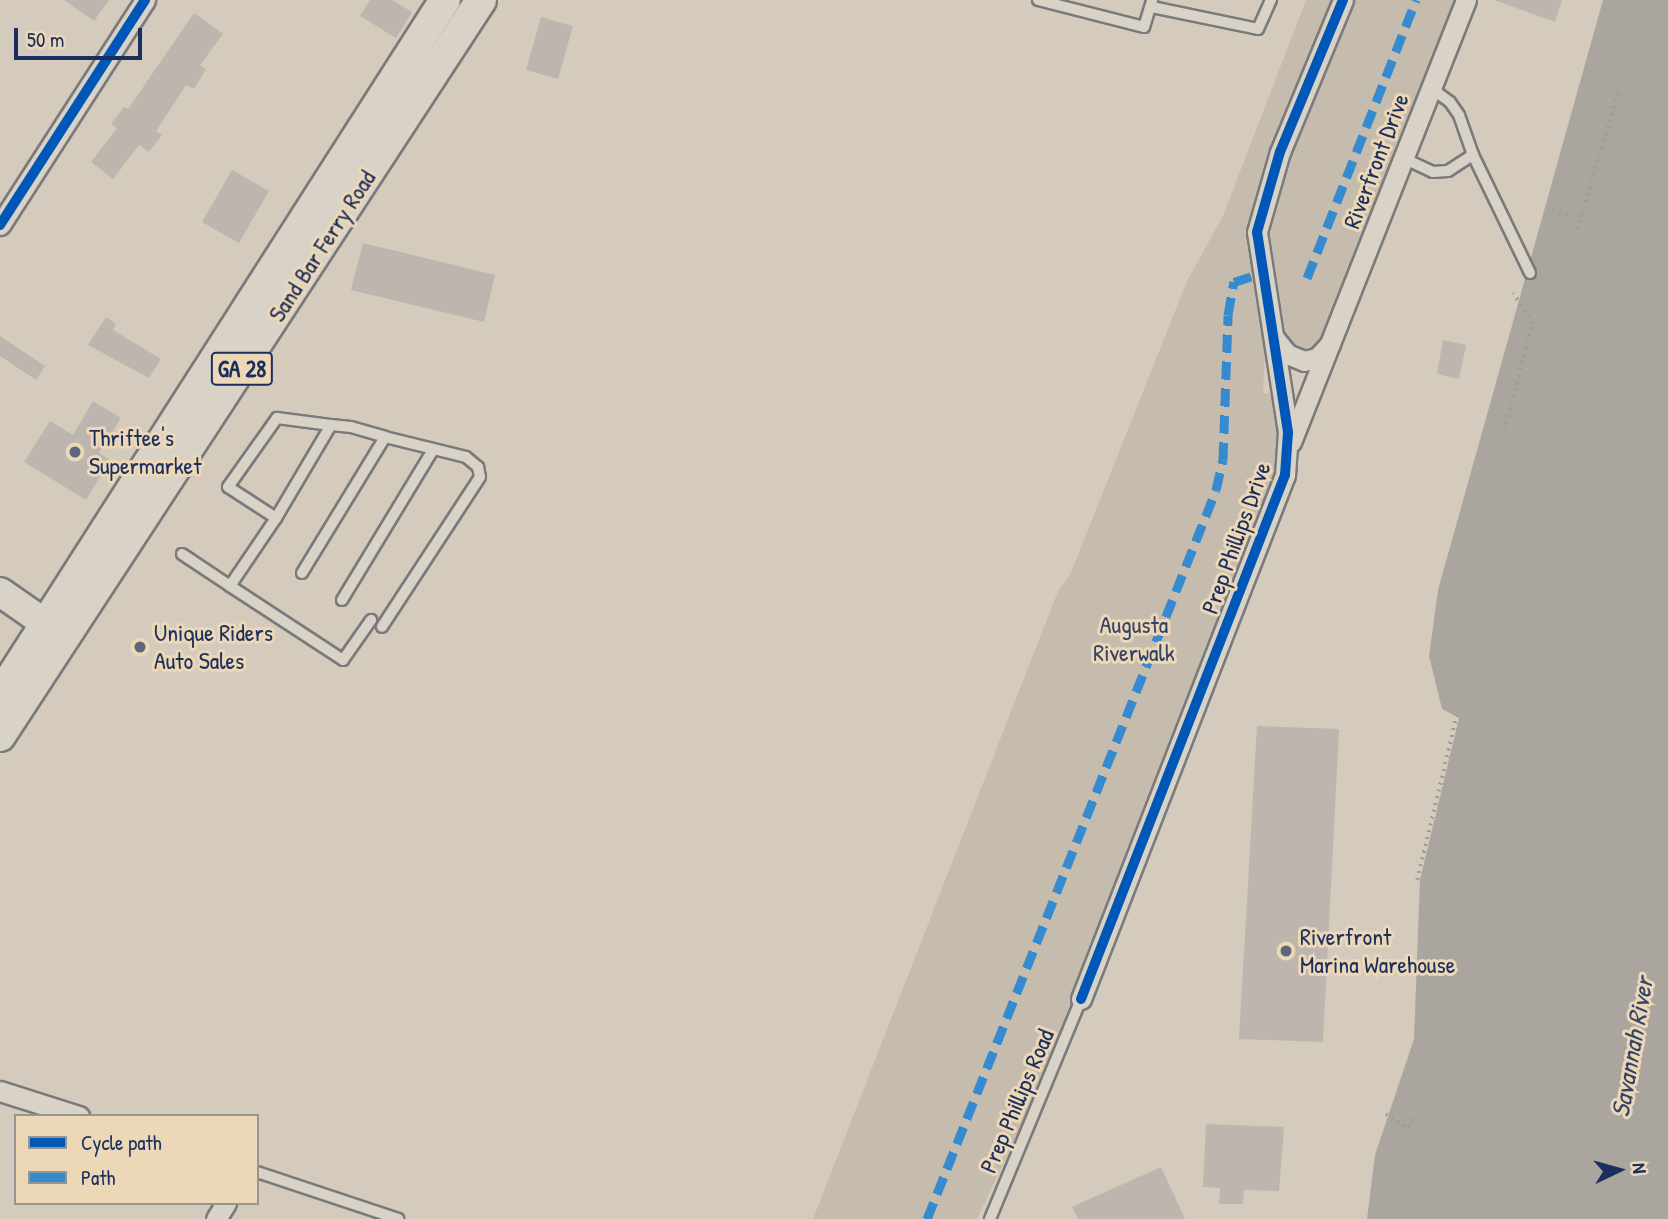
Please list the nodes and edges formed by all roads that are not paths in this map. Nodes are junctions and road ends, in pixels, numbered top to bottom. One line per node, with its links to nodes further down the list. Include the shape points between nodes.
1 (145, 0): 12 (street)
2 (445, 0): 20 (main road, Sand Bar Ferry Road / GA 28)
3 (481, 0): 20 (main road, Sand Bar Ferry Road / GA 28)
4 (1038, 0): 8 (lane, via 1144,27)
5 (1271, 0): 8 (lane, via 1258,29)
6 (1343, 0): 14 (street, Prep Phillips Drive, via 1280,152 1259,220 1257,247)
7 (1466, 0): 9 (street, Riverfront Drive)
8 (1152, 3)
9 (1431, 88): 10 (lane, via 1460,116); 11 (street, Riverfront Drive)
10 (1473, 155): 11 (lane, via 1448,171 1417,167); 13 (lane)
11 (1403, 158): 15 (street, Riverfront Drive)
12 (0, 225)
13 (1530, 273)
14 (1275, 339): 15 (street, via 1287,354 1304,361 1317,358); 19 (street, Prep Phillips Drive)
15 (1332, 340): 19 (street, Riverfront Drive)
16 (331, 425): 17 (lane); 21 (lane); 21 (lane, via 277,418 228,487)
17 (385, 437): 18 (lane); 23 (lane)
18 (433, 450): 26 (lane); 28 (lane, via 466,457 478,467 480,477)
19 (1288, 450): 32 (street, Prep Phillips Drive, via 1277,501)
20 (153, 480): 29 (main road, Sand Bar Ferry Road / GA 28)
21 (276, 518): 24 (lane)
22 (182, 554): 24 (lane)
23 (302, 573)
24 (230, 586): 27 (lane, via 343,660)
25 (0, 592): 29 (street)
26 (342, 600)
27 (371, 620)
28 (382, 627)
29 (56, 630): 30 (main road, Sand Bar Ferry Road / GA 28); 31 (main road, Sand Bar Ferry Road / GA 28)
30 (0, 695)
31 (0, 736)
32 (1081, 999): 37 (lane, Prep Phillips Road)
33 (0, 1091): 34 (street)
34 (73, 1114)
35 (259, 1173): 36 (lane)
36 (398, 1219)
37 (990, 1219)

